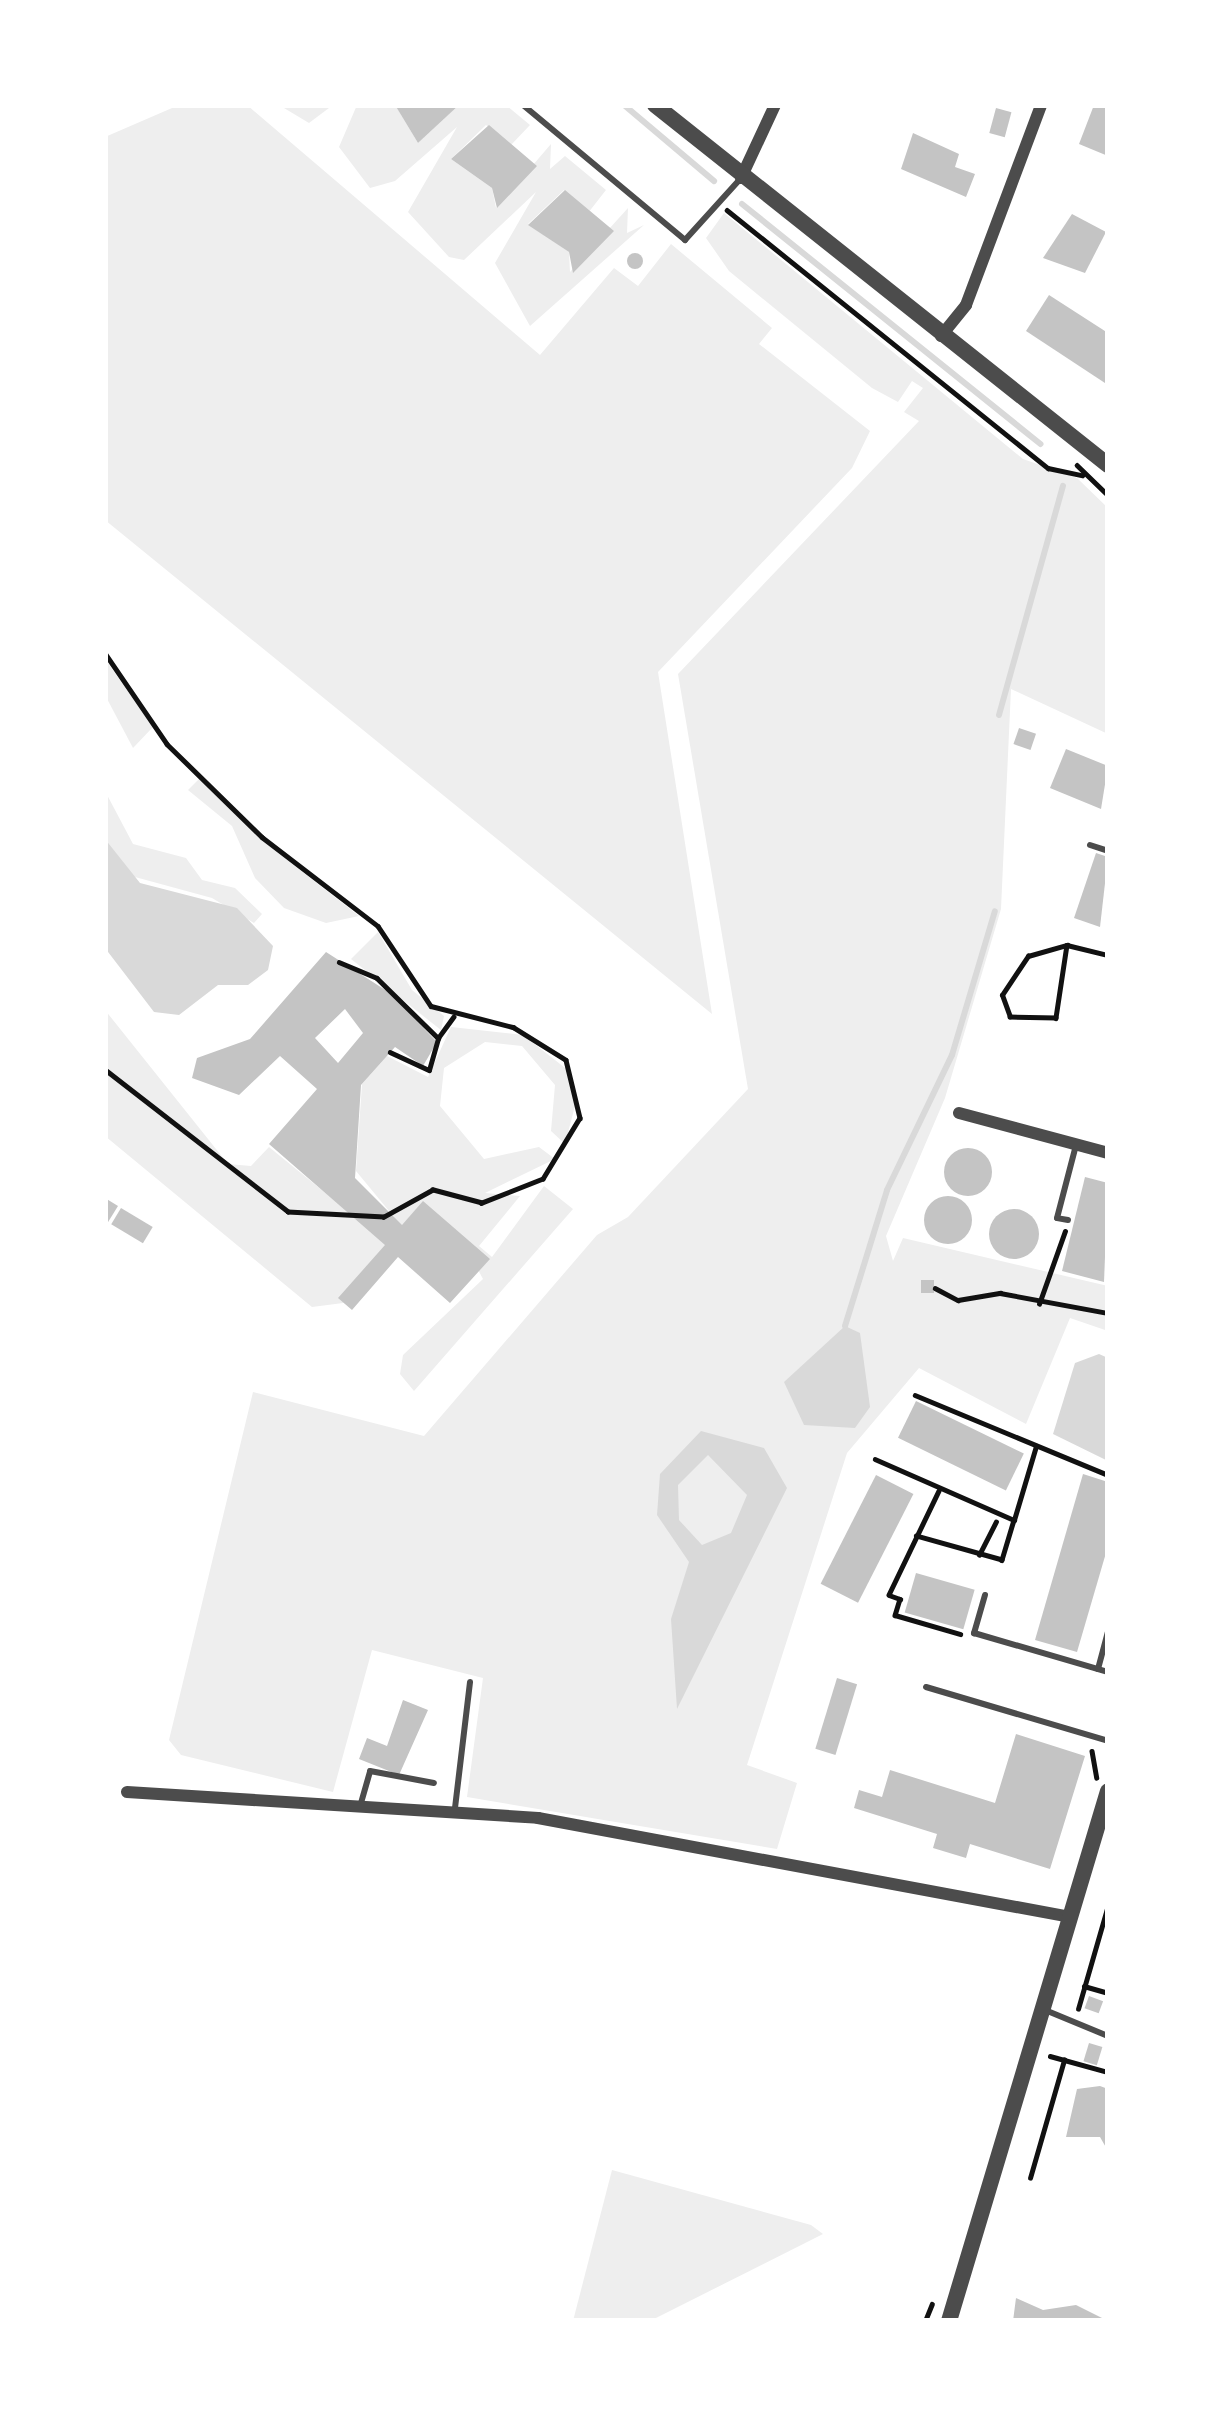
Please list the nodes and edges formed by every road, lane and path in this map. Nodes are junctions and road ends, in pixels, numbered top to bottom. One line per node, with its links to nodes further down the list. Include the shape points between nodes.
1 (523, 105): 6 (lane, via 685,240)
2 (655, 105): 5 (street)
3 (775, 105): 5 (street)
4 (1041, 105): 7 (street, via 966,305)
5 (740, 178): 6 (lane); 7 (street)
6 (718, 203): 9 (path, via 1048,468)
7 (941, 336): 8 (street)
8 (1108, 466)
9 (1082, 475)
10 (105, 653): 16 (path, via 166,744 262,837 378,926 416,990)
11 (1090, 845): 12 (lane)
12 (1108, 851)
13 (1066, 945): 13 (path, via 1019,963 1002,995 1010,1017 1055,1018); 14 (path)
14 (1108, 955)
15 (339, 962): 17 (path, via 377,979)
16 (452, 1017): 17 (path); 19 (path, via 543,1040 580,1088 571,1143 543,1180 482,1203 433,1190 383,1217 288,1212)
17 (438, 1038): 18 (path, via 429,1070)
18 (390, 1052)
19 (105, 1070)
20 (959, 1113): 21 (street)
21 (1076, 1145): 22 (street); 23 (lane, via 1057,1218)
22 (1108, 1153)
23 (1068, 1220)
24 (1054, 1276): 26 (path)
25 (935, 1288): 26 (path, via 958,1300 1000,1293)
26 (1039, 1304): 27 (path)
27 (1108, 1312)
28 (916, 1395): 29 (path)
29 (1036, 1446): 31 (path); 34 (path)
30 (875, 1459): 32 (path)
31 (1108, 1474)
32 (939, 1491): 33 (path); 35 (path)
33 (997, 1520): 34 (path); 36 (path)
34 (1014, 1520): 36 (path, via 1002,1560)
35 (916, 1536): 36 (path); 39 (path, via 889,1594 900,1599 896,1615)
36 (979, 1555)
37 (985, 1595): 40 (lane, via 974,1633)
38 (1108, 1631): 40 (lane)
39 (963, 1635)
40 (1098, 1670): 41 (lane)
41 (1108, 1672)
42 (470, 1682): 49 (lane)
43 (926, 1688): 44 (lane)
44 (1108, 1741)
45 (434, 1783): 48 (lane, via 370,1771)
46 (1108, 1791): 50 (street)
47 (128, 1792): 48 (street)
48 (361, 1803): 49 (street)
49 (455, 1808): 51 (street)
50 (1101, 1839): 51 (street)
51 (1070, 1916): 54 (street)
52 (1084, 1986): 53 (path)
53 (1108, 1994)
54 (1042, 2008): 55 (lane); 60 (street)
55 (1108, 2036)
56 (1050, 2056): 57 (path)
57 (1064, 2060): 58 (path); 59 (path)
58 (1108, 2072)
59 (1030, 2178)
60 (949, 2321)

